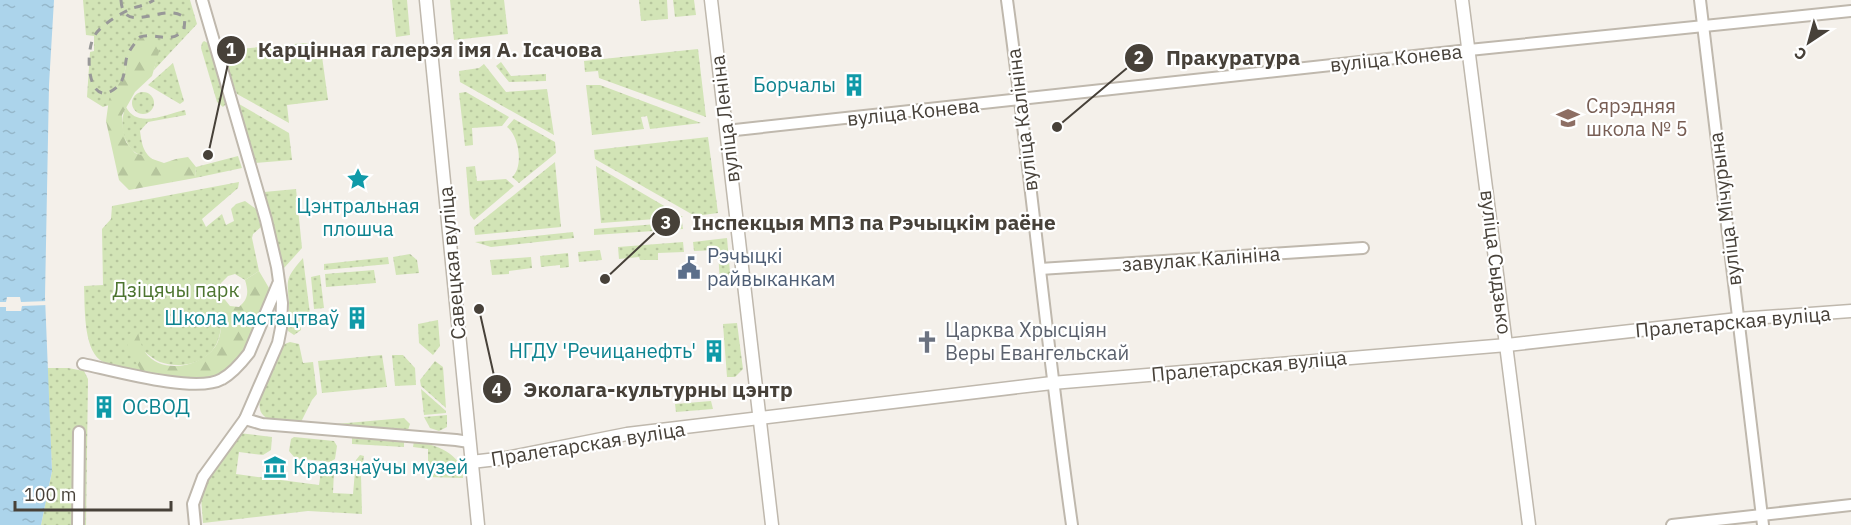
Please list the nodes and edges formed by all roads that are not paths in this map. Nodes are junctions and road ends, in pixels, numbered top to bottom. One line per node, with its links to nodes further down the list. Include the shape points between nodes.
1 (202, 0): 14 (street, via 266,220)
2 (426, 0): 23 (street, Савецкая вуліца)
3 (711, 0): 11 (street, вуліца Леніна)
4 (1007, 0): 10 (street, вуліца Калініна)
5 (1462, 0): 9 (street, вуліца Сыдзько)
6 (1700, 0): 8 (street, вуліца Мічурына)
7 (1851, 11): 8 (street, вуліца Конева)
8 (1703, 27): 9 (street, вуліца Конева); 16 (street, вуліца Мічурына)
9 (1469, 50): 10 (street, вуліца Конева); 17 (street, вуліца Сыдзько)
10 (1021, 100): 11 (street, вуліца Конева); 13 (street, вуліца Калініна)
11 (726, 131): 21 (street, вуліца Леніна)
12 (1362, 248): 13 (street, завулак Калініна)
13 (1040, 269): 19 (street, вуліца Калініна)
14 (279, 281): 18 (street, via 249,353 221,380 166,382); 20 (street, via 282,303 278,342)
15 (1851, 311): 16 (street, Пралетарская вуліца)
16 (1738, 319): 17 (street, Пралетарская вуліца); 26 (street, вуліца Мічурына)
17 (1507, 345): 19 (street, Пралетарская вуліца); 32 (street, вуліца Сыдзько)
18 (83, 364)
19 (1052, 383): 21 (street, Пралетарская вуліца); 31 (street, вуліца Калініна)
20 (245, 419): 23 (street, Пралетарская вуліца, via 262,424); 28 (street, via 203,477 194,504)
21 (759, 419): 24 (street, Пралетарская вуліца, via 627,434); 30 (street, вуліца Леніна)
22 (79, 432): 27 (street)
23 (469, 442): 24 (street, Савецкая вуліца)
24 (471, 462): 29 (street, Савецкая вуліца)
25 (1851, 505): 26 (street)
26 (1762, 520): 33 (street)
27 (78, 525)
28 (195, 525)
29 (478, 525)
30 (772, 525)
31 (1072, 525)
32 (1529, 525)
33 (1672, 525)

